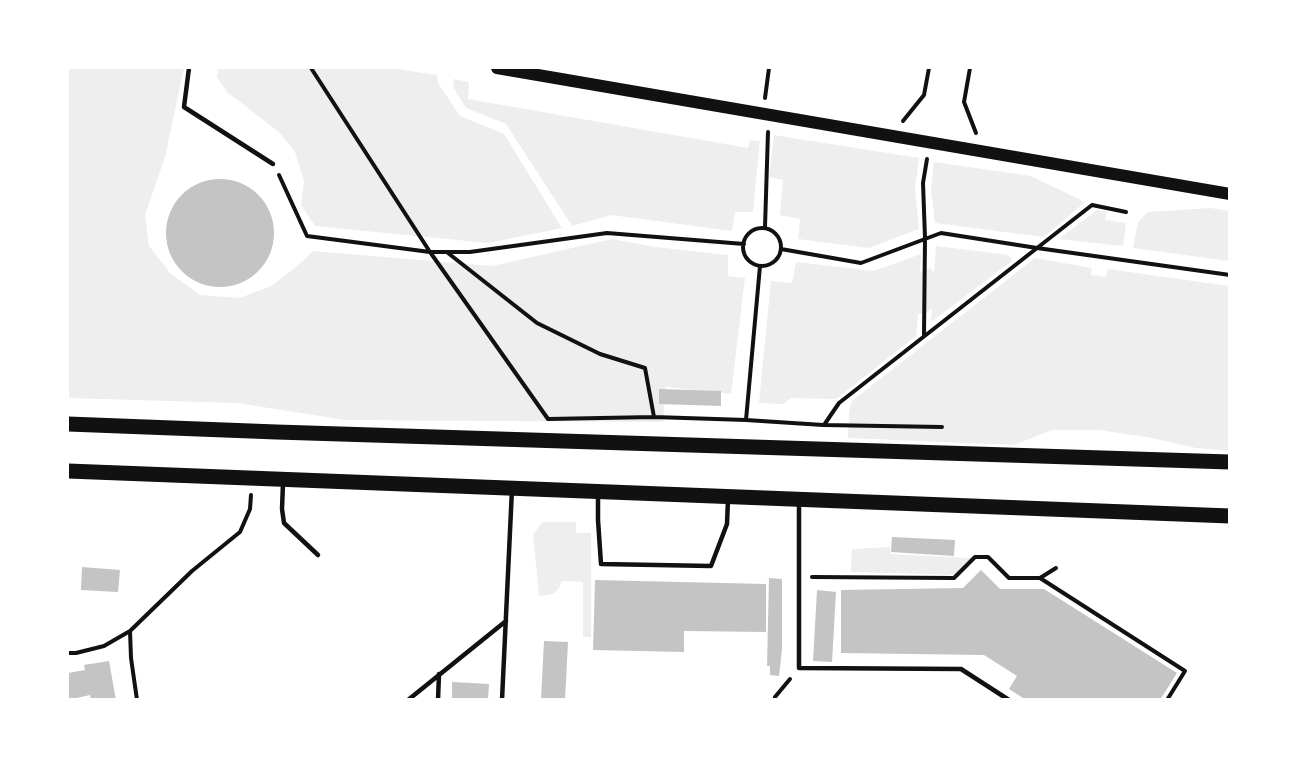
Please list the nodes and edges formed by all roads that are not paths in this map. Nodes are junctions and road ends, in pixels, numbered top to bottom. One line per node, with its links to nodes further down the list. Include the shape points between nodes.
1 (189, 68): 3 (lane, via 184,107)
2 (497, 68): 4 (main road)
3 (273, 164)
4 (1230, 194)
5 (68, 424): 6 (main road)
6 (1230, 462)
7 (68, 471): 8 (main road)
8 (283, 480): 9 (main road); 14 (lane, via 284,523)
9 (512, 489): 10 (main road); 15 (lane)
10 (598, 492): 11 (main road); 11 (lane, via 601,564 711,566 727,524)
11 (728, 497): 12 (main road)
12 (800, 499): 13 (main road); 20 (lane, via 799,668 961,669)
13 (1230, 516)
14 (318, 555)
15 (506, 621): 16 (lane); 19 (lane)
16 (439, 674): 17 (lane); 18 (lane)
17 (408, 699)
18 (438, 699)
19 (502, 699)
20 (1010, 699)

